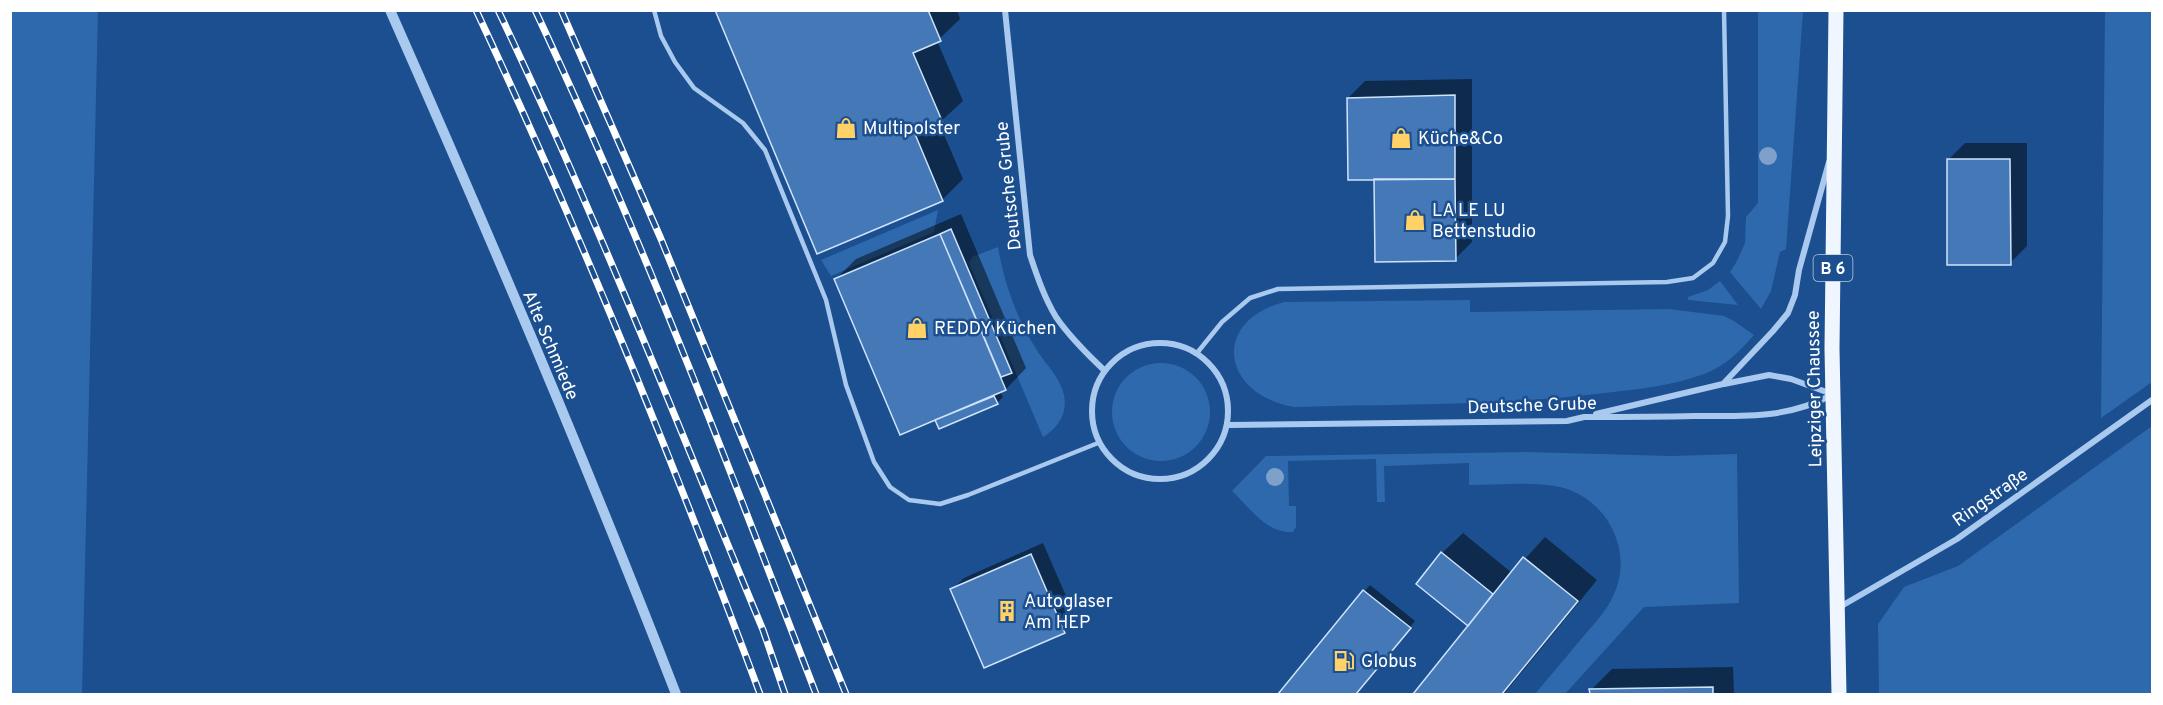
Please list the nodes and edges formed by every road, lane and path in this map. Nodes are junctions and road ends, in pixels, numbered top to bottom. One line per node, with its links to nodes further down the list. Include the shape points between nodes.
1 (390, 10): 16 (street, Alte Schmiede, via 572,437)
2 (654, 10): 14 (lane, via 666,45 694,88 743,123 765,150 826,300 846,385 874,462 890,488 909,500 940,504)
3 (1005, 10): 8 (street, Deutsche Grube, via 1030,255 1057,318)
4 (1724, 10): 7 (lane, via 1728,216 1725,242 1713,263 1693,278 1667,282 1278,290 1250,298 1222,322)
5 (1836, 10): 6 (main road, Leipziger Chaussee / B 6)
6 (1835, 141): 9 (street, via 1788,313); 10 (main road, Leipziger Chaussee / B 6)
7 (1197, 353): 8 (street, via 1173,343 1147,344 1123,353); 13 (street, via 1215,370 1226,392)
8 (1104, 370): 14 (street, via 1093,393 1091,419)
9 (1723, 384): 10 (street, via 1769,375); 12 (street)
10 (1833, 395): 12 (street, Deutsche Grube, via 1782,414); 15 (main road, Leipziger Chaussee / B 6)
11 (2152, 400): 15 (street, Ringstraße, via 1957,539)
12 (1584, 417): 13 (street, Deutsche Grube, via 1567,421)
13 (1228, 425): 14 (street, via 1211,458 1178,478 1155,480 1132,475 1107,456)
14 (1098, 443)
15 (1838, 608): 17 (main road, Leipziger Chaussee / B 6)
16 (676, 694)
17 (1839, 694)

